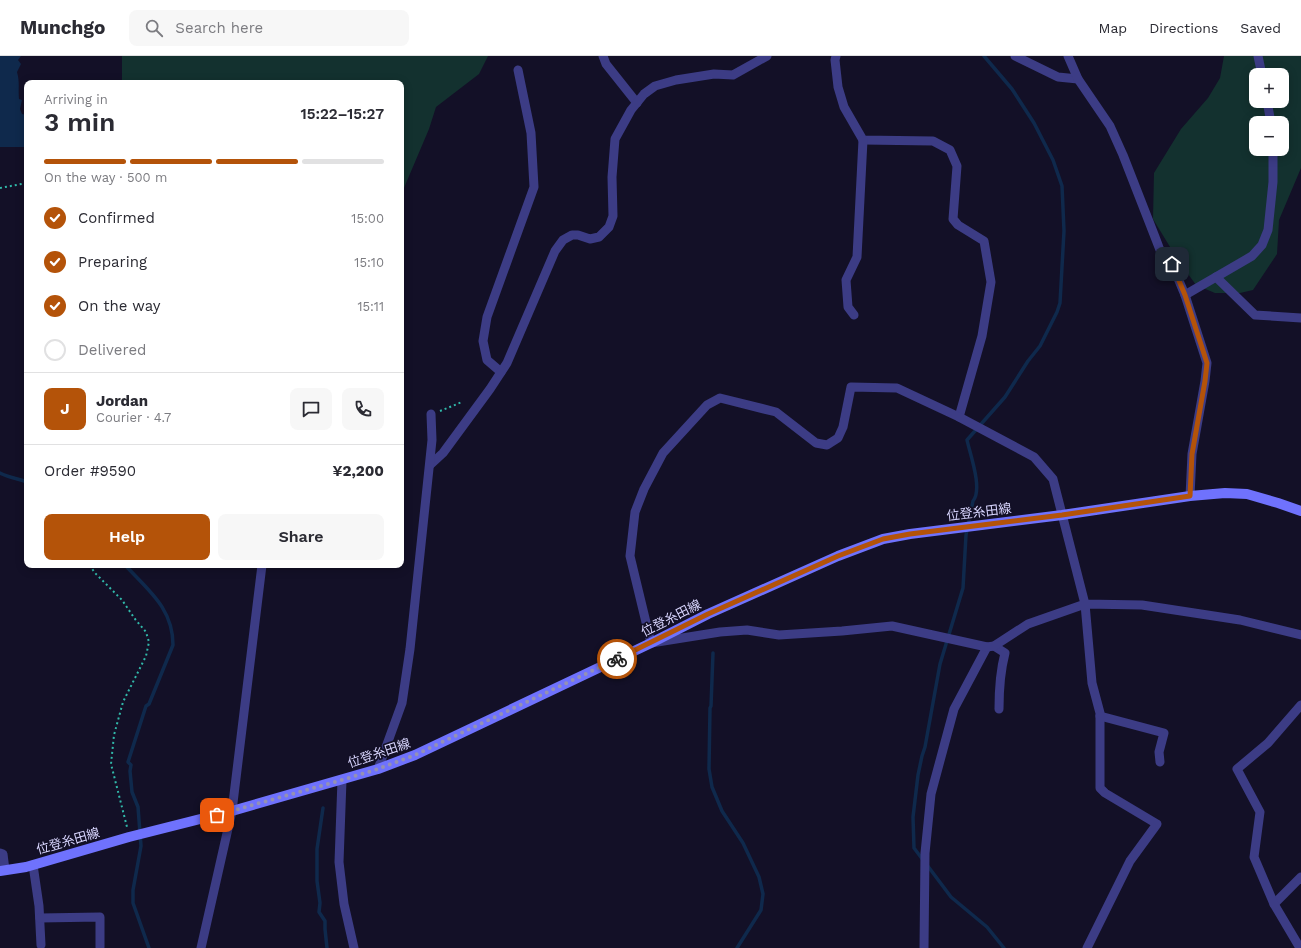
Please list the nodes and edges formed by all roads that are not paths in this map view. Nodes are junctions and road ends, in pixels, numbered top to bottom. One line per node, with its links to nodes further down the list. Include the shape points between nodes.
1 (603, 56): 10 (street, via 606,64)
2 (767, 56): 10 (street, via 734,75 714,74 684,78 655,86)
3 (836, 56): 11 (street, via 838,87 844,107)
4 (1015, 56): 9 (street, via 1058,76)
5 (1068, 56): 9 (street)
6 (1258, 56): 7 (street)
7 (1261, 68)
8 (518, 70): 17 (street, via 531,133 534,187 487,317 483,341 487,360)
9 (1078, 79): 14 (street, via 1110,126 1160,250 1172,264)
10 (637, 103): 17 (street, via 615,139 612,176 613,216 609,228 600,237 590,239 578,235 563,240)
11 (863, 140): 15 (street, via 857,257 846,280 848,307); 19 (street, via 933,141 950,150 957,166 953,219 958,226 984,240 990,282 982,336)
12 (1273, 156): 13 (street, via 1268,230 1262,245 1252,256)
13 (1216, 277): 14 (street); 16 (street, via 1255,315)
14 (1185, 295): 21 (street, via 1207,363 1192,454)
15 (854, 315)
16 (1301, 318)
17 (501, 372): 20 (street, via 443,453)
18 (431, 414): 20 (street)
19 (959, 417): 23 (street, via 1034,457 1053,479); 27 (street, via 897,388 851,387 843,427 838,438 827,445 816,443 776,412 720,398 707,405 663,453 635,512 630,556)
20 (430, 465): 33 (street, via 402,703)
21 (1190, 496): 22 (main road, 位登糸田線, via 1247,494); 23 (main road, 位登糸田線)
22 (1301, 511)
23 (1062, 515): 25 (street); 27 (main road, 位登糸田線, via 883,539 838,556 708,614)
24 (262, 568): 35 (street)
25 (1085, 604): 26 (street, via 1142,605 1240,620); 28 (street, via 1028,624); 31 (street, via 1092,683)
26 (1301, 635)
27 (651, 643): 28 (street, via 747,630 779,635 892,626); 33 (main road, 位登糸田線, via 415,755)
28 (991, 646): 30 (street, via 1006,653 999,684); 46 (street, via 954,709 931,794 925,853)
29 (1301, 705): 40 (street, via 1268,743 1236,769 1260,812 1254,857)
30 (1000, 709)
31 (1100, 716): 32 (street, via 1164,733 1158,752); 47 (street, via 1100,788 1157,824 1130,861)
32 (1160, 762)
33 (378, 769): 34 (main road, 位登糸田線)
34 (342, 780): 35 (main road, 位登糸田線); 45 (street, via 339,862 344,904)
35 (232, 811): 37 (main road, 位登糸田線); 44 (street)
36 (0, 853): 38 (street, via 3,854)
37 (33, 865): 38 (main road, 位登糸田線); 41 (street)
38 (2, 870)
39 (1301, 877): 40 (street)
40 (1274, 904): 48 (street)
41 (40, 918): 42 (street); 43 (street, via 100,917)
42 (41, 945)
43 (100, 947)
44 (201, 948)
45 (354, 948)
46 (924, 948)
47 (1087, 948)
48 (1300, 948)

